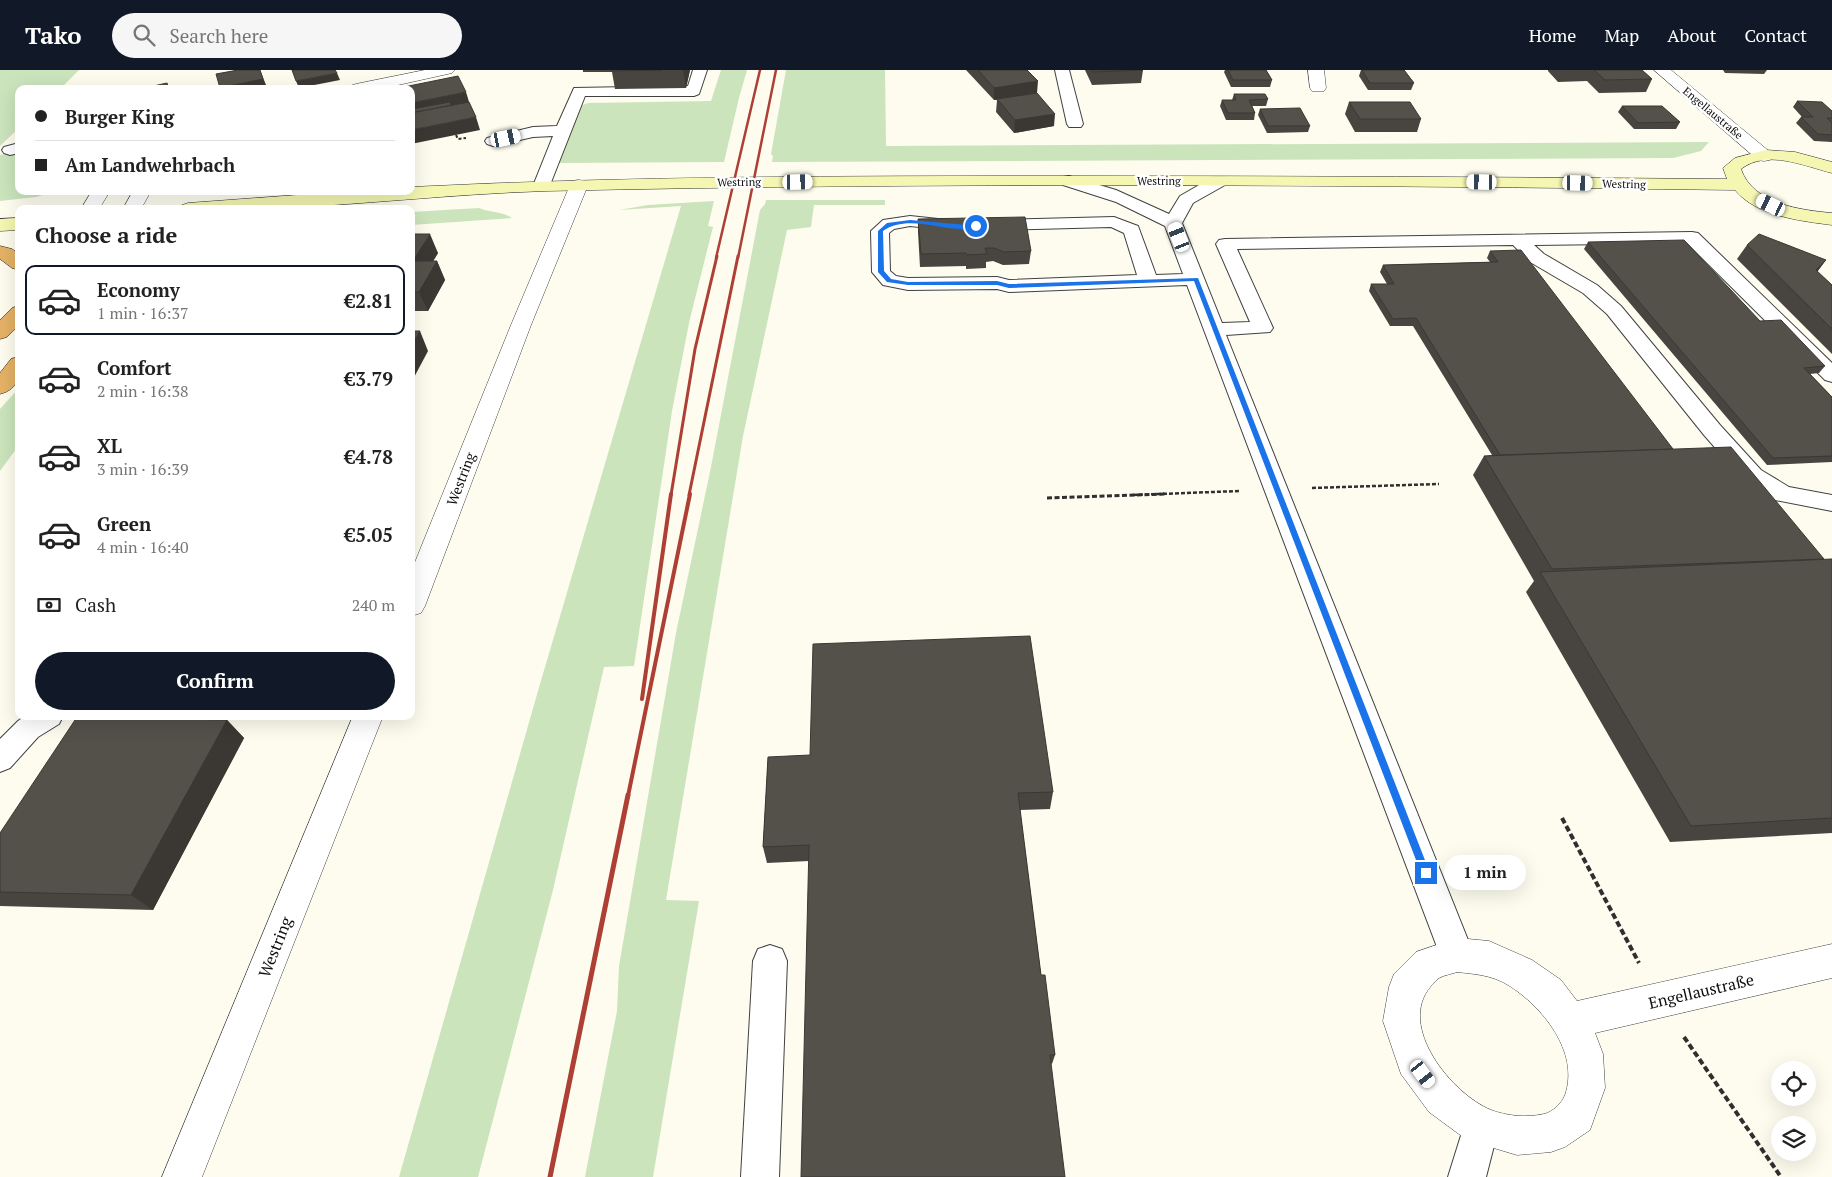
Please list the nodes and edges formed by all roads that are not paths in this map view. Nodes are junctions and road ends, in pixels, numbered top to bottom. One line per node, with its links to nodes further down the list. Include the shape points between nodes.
1 (447, 70): 6 (street)
2 (700, 70): 9 (lane, via 694,91 579,91)
3 (1062, 70): 8 (lane)
4 (1316, 70): 7 (street)
5 (1662, 70): 11 (street, Engellaustraße)
6 (375, 85)
7 (1318, 88)
8 (1075, 124)
9 (562, 131): 10 (lane, via 533,132); 17 (lane)
10 (493, 140)
11 (1764, 156): 12 (main road, via 1795,158); 16 (main road, via 1751,157 1732,168 1733,178)
12 (1832, 168)
13 (1069, 181): 14 (main road, Westring); 15 (main road, Westring); 22 (lane, via 1099,188)
14 (1219, 181): 16 (main road, Westring); 22 (lane, via 1186,200)
15 (579, 185): 17 (main road, Westring); 37 (street, Westring)
16 (1739, 185): 21 (main road, via 1771,205 1796,214)
17 (542, 186): 18 (main road, Westring)
18 (415, 192)
19 (374, 195): 20 (main road, Westring)
20 (241, 205)
21 (1832, 219)
22 (1173, 223): 28 (lane)
23 (15, 224): 24 (main road)
24 (0, 225)
25 (1518, 240): 31 (lane, via 1226,244 1262,328); 34 (lane, via 1692,237); 36 (lane, via 1538,258 1590,289 1614,310 1754,476 1783,494)
26 (0, 252): 27 (highway)
27 (15, 261)
28 (1196, 279): 29 (lane); 31 (lane)
29 (1148, 280): 29 (lane, via 1009,286 890,281 881,272 880,231 889,224 910,221 957,226 1114,222 1132,230)
30 (15, 316): 32 (highway)
31 (1216, 329): 41 (lane)
32 (0, 333)
33 (15, 369): 35 (highway)
34 (1832, 375)
35 (0, 387)
36 (1832, 503)
37 (415, 596)
38 (43, 720): 40 (lane, via 28,729)
39 (366, 720): 46 (street, Westring)
40 (0, 760)
41 (1457, 955): 44 (street, via 1489,958 1520,972 1548,993); 45 (street, via 1428,964 1407,987 1401,1022 1414,1061 1442,1099)
42 (770, 961): 47 (lane)
43 (1832, 961): 44 (street, Engellaustraße)
44 (1570, 1021): 45 (street, via 1585,1054 1586,1088 1576,1116 1551,1133 1517,1136)
45 (1481, 1126): 48 (lane)
46 (182, 1177)
47 (760, 1177)
48 (1467, 1177)

